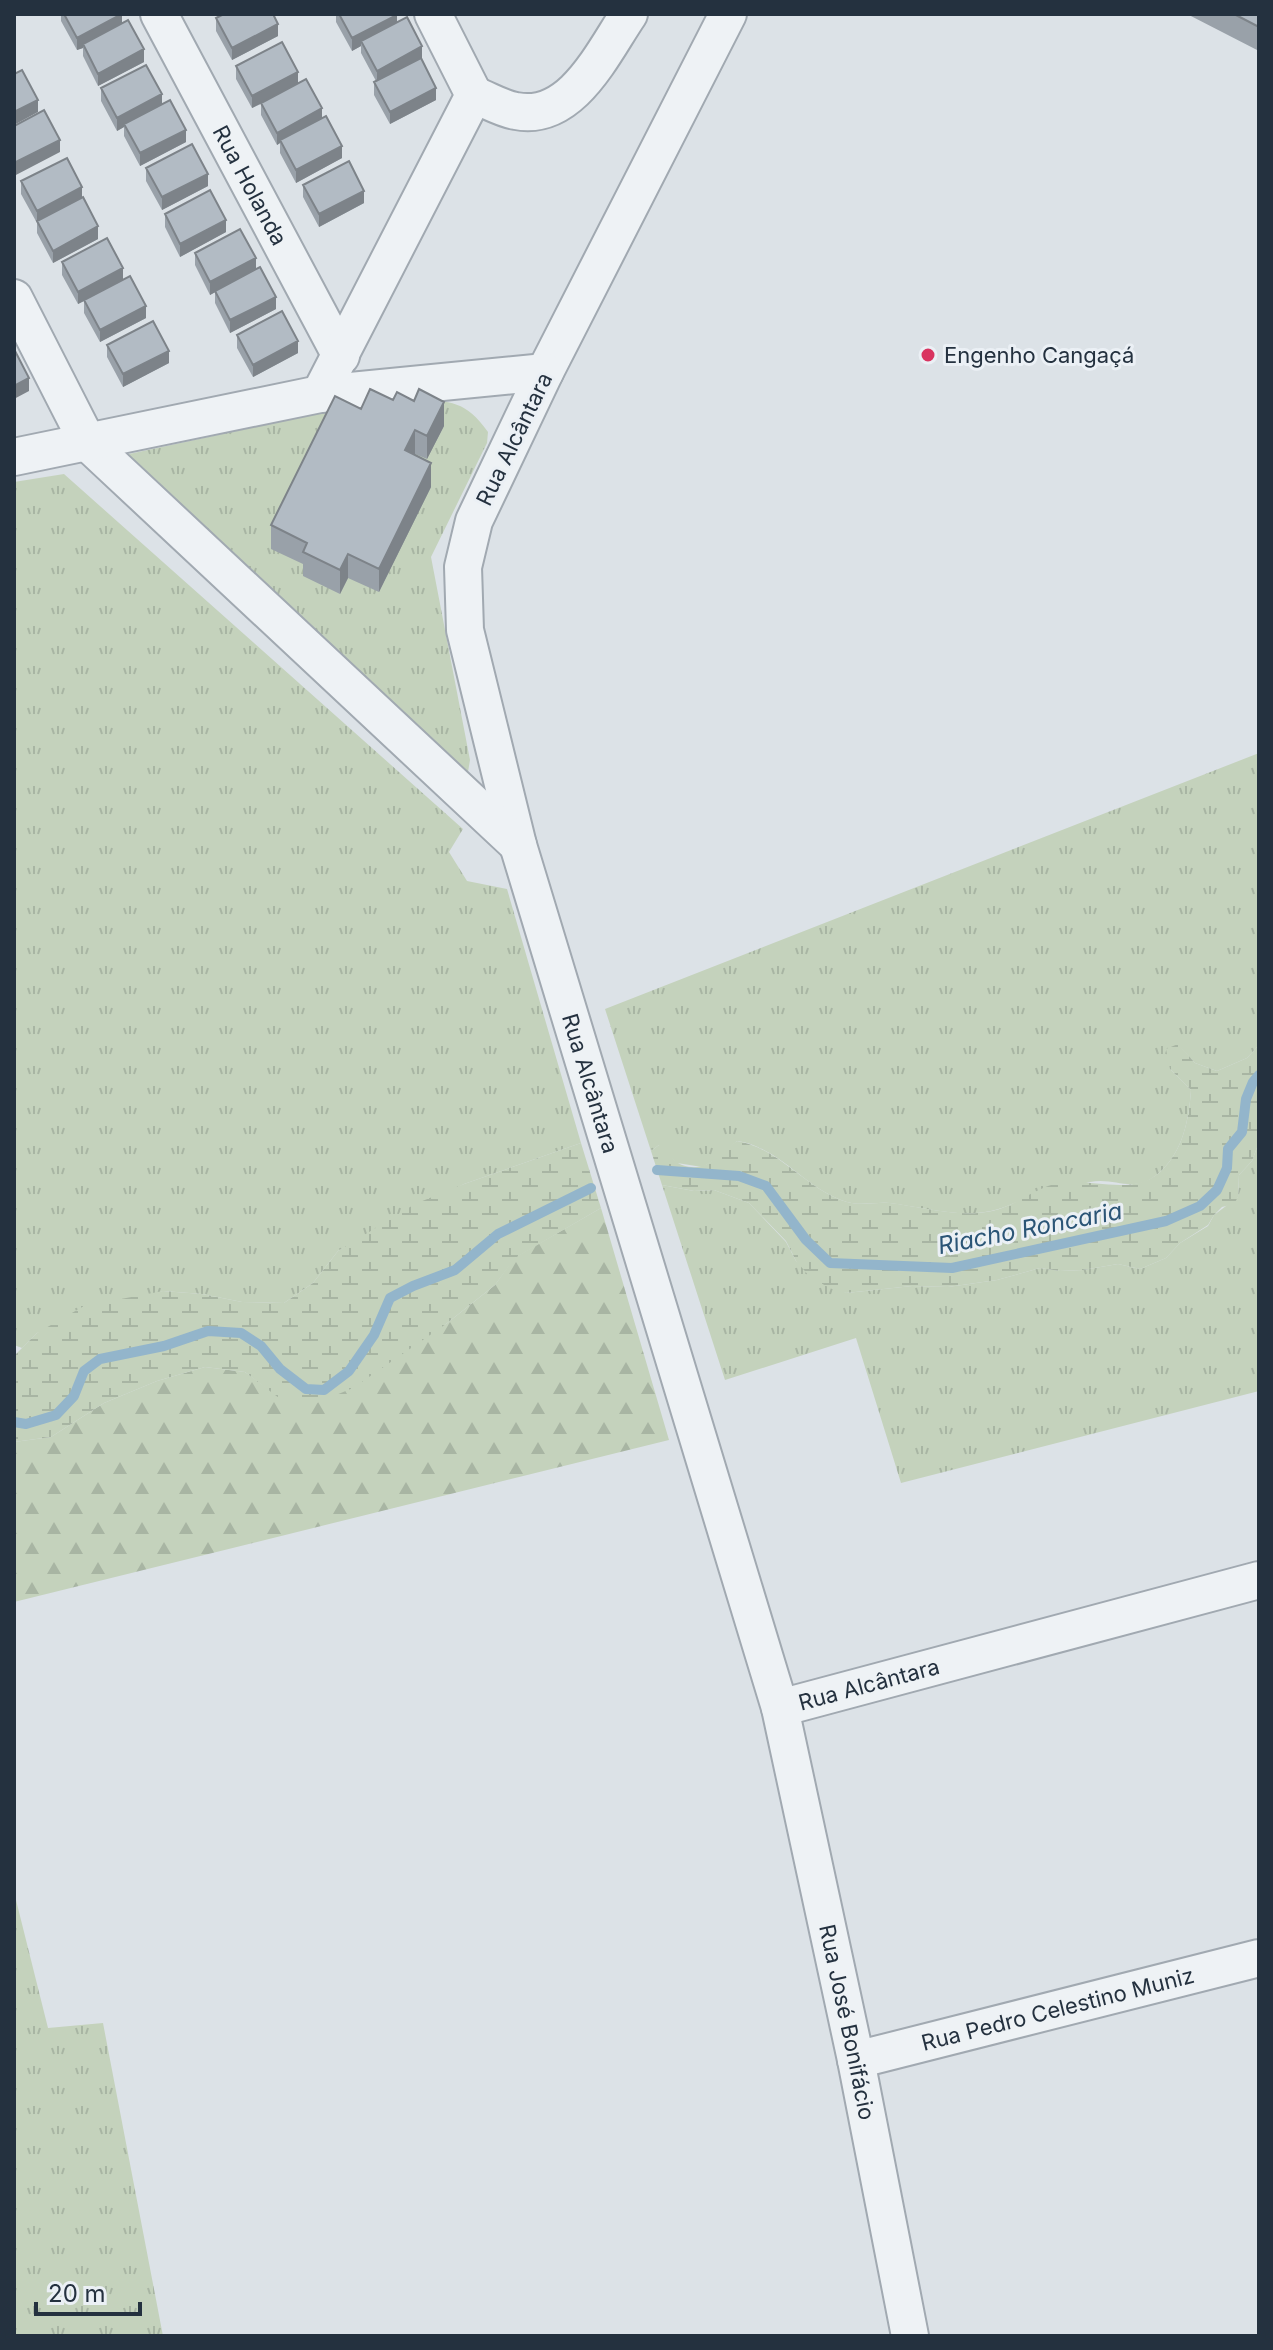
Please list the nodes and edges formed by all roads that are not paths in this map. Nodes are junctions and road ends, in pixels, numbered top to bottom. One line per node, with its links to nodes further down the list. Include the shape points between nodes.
1 (159, 14): 7 (street, Rua Holanda)
2 (433, 14): 5 (street)
3 (629, 14): 5 (street, via 577,90 549,109 517,112)
4 (728, 14): 8 (street, Rua Alcântara)
5 (474, 95): 7 (street)
6 (14, 298): 10 (street)
7 (341, 356): 9 (street)
8 (545, 372): 9 (street); 12 (street, Rua Alcântara, via 474,521 463,567 465,630)
9 (320, 394): 10 (street)
10 (88, 443): 11 (street); 12 (street)
11 (14, 457)
12 (518, 845): 14 (street, Rua Alcântara)
13 (1259, 1580): 14 (street, Rua Alcântara)
14 (780, 1708): 16 (street, Rua José Bonifácio)
15 (1259, 1958): 16 (street, Rua Pedro Celestino Muniz)
16 (856, 2060): 17 (street, Rua José Bonifácio)
17 (910, 2336)

